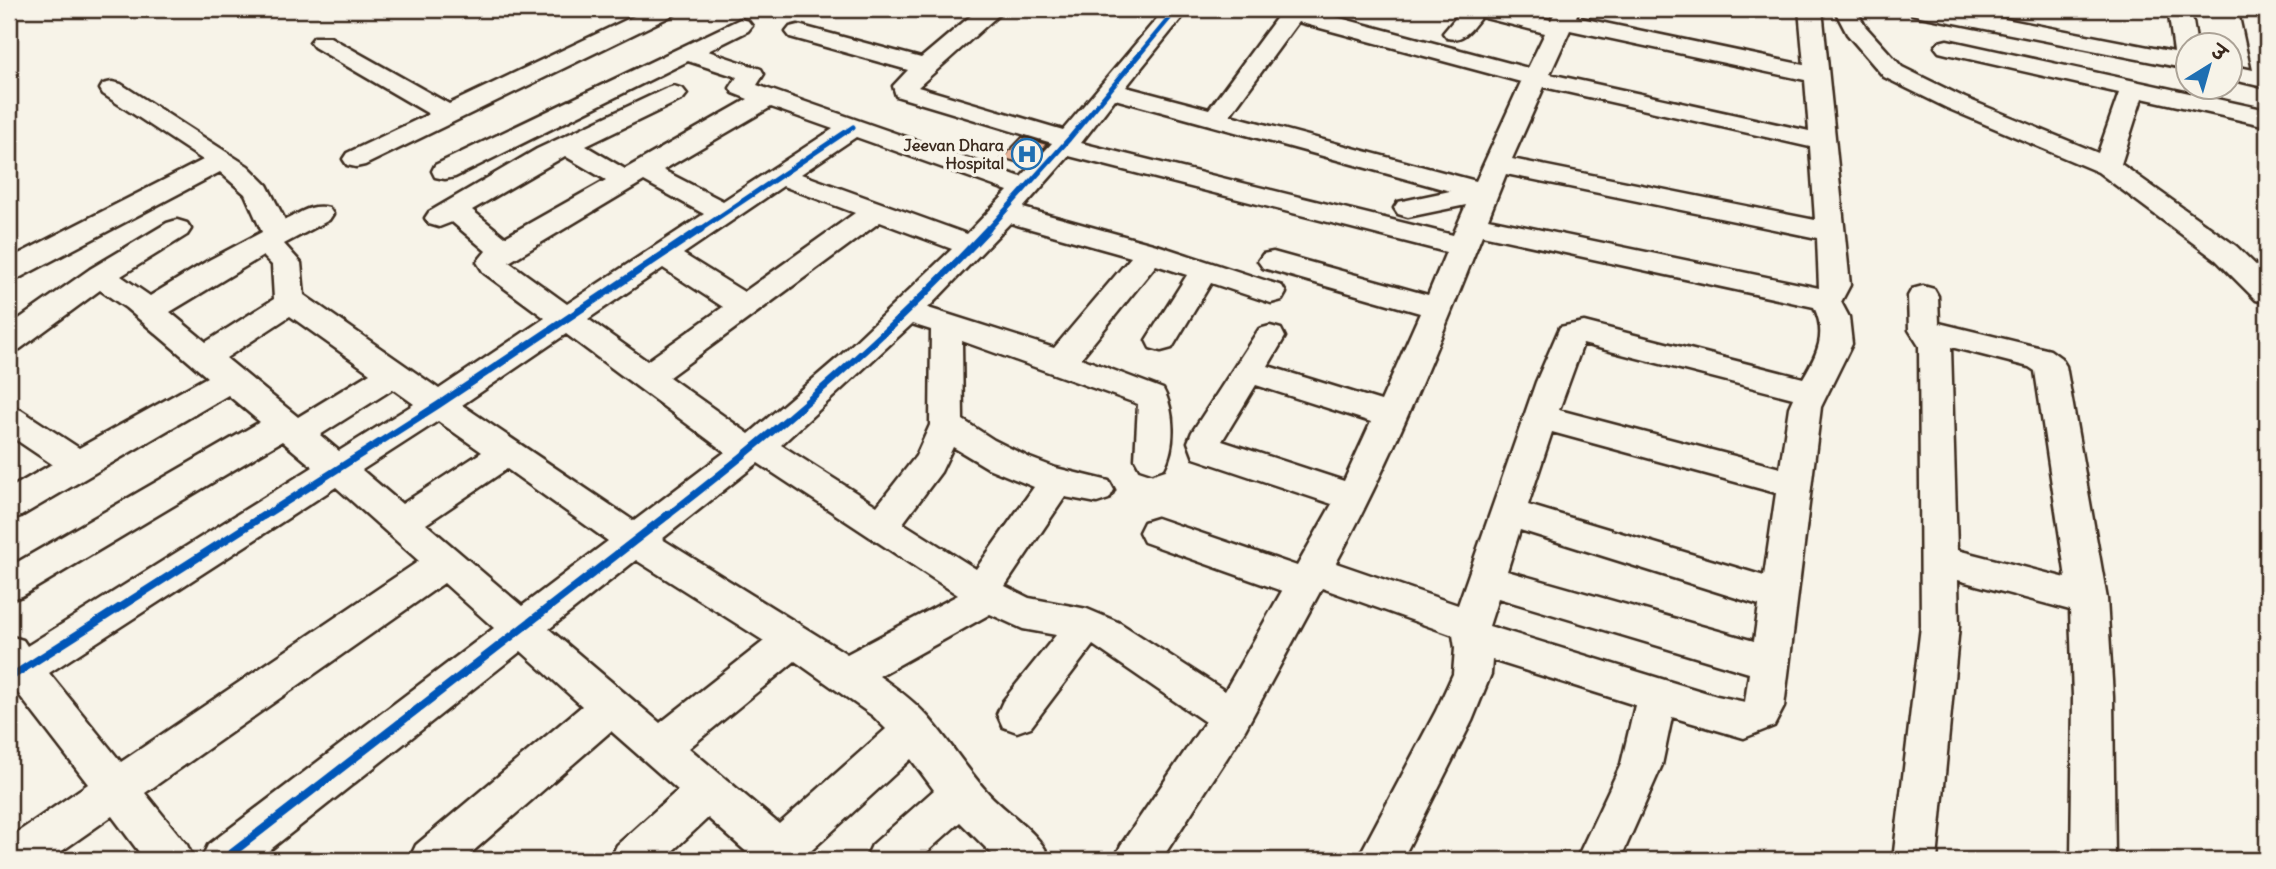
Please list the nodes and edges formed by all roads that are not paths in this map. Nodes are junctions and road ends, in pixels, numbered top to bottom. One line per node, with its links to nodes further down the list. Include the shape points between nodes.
1 (667, 9): 25 (street)
2 (993, 9): 24 (street)
3 (1177, 9): 32 (street)
4 (1476, 9): 12 (street); 16 (street)
5 (1845, 9): 47 (street, via 1855,29 1893,72)
6 (1920, 9): 17 (street)
7 (2180, 9): 15 (street)
8 (1806, 10): 27 (street)
9 (1294, 11): 29 (street); 38 (street)
10 (2253, 14): 30 (street)
11 (2078, 17): 20 (street)
12 (1563, 20): 27 (street); 29 (street)
13 (740, 26): 22 (street)
14 (799, 32): 24 (street)
15 (2184, 32)
16 (1455, 33)
17 (2058, 36): 21 (street); 26 (street)
18 (322, 41): 37 (street)
19 (1947, 47): 26 (street)
20 (2174, 50)
21 (2133, 51): 23 (street); 33 (street)
22 (686, 52): 35 (street, via 752,74 742,89); 36 (street)
23 (2174, 53)
24 (926, 67): 43 (street, via 905,91)
25 (537, 71): 36 (street); 37 (street)
26 (2058, 71): 33 (street)
27 (1816, 75): 42 (street)
28 (2244, 75): 30 (street)
29 (1536, 78): 42 (street); 51 (street)
30 (2267, 80)
31 (112, 89): 46 (street)
32 (1110, 90): 38 (street); 43 (street)
33 (2140, 90): 39 (street); 47 (street)
34 (674, 94): 44 (street)
35 (768, 98): 40 (street); 49 (street)
36 (587, 101): 41 (street)
37 (456, 110): 41 (street); 45 (street)
38 (1215, 118): 51 (street)
39 (2267, 118)
40 (853, 127): 50 (street); 52 (street)
41 (516, 136): 44 (street); 48 (street)
42 (1822, 142): 59 (street)
43 (1068, 144): 52 (street); 60 (street)
44 (556, 150): 49 (street); 63 (street, via 446,214)
45 (356, 159)
46 (222, 161): 61 (street, via 257,191); 67 (street)
47 (2107, 166): 71 (street, via 2226,253)
48 (445, 171)
49 (634, 175): 56 (street); 63 (street)
50 (780, 176): 54 (street); 56 (street)
51 (1491, 178): 53 (street); 59 (street); 60 (street)
52 (1026, 188): 55 (street)
53 (1408, 208)
54 (877, 211): 62 (street); 74 (street)
55 (1004, 212): 62 (street); 64 (street)
56 (723, 214): 65 (street)
57 (319, 215): 61 (street)
58 (177, 229): 69 (street)
59 (1830, 232): 73 (street, via 1835,285)
60 (1468, 235): 73 (street); 75 (street)
61 (272, 239): 72 (street, via 286,262); 76 (street)
62 (971, 246): 77 (street)
63 (503, 251): 78 (street, via 492,262 494,267)
64 (1150, 253): 68 (street); 83 (street)
65 (662, 254): 74 (street); 78 (street)
66 (1273, 261): 75 (street)
67 (9, 271)
68 (1203, 271): 70 (street); 81 (street)
69 (100, 276): 76 (street); 82 (street)
70 (1271, 293)
71 (2267, 293)
72 (289, 298): 84 (street, via 291,302); 86 (street)
73 (1825, 299): 88 (street, via 1836,317 1836,349)
74 (745, 307): 87 (street)
75 (1437, 308): 90 (street)
76 (149, 311): 84 (street)
77 (906, 311): 79 (street); 95 (street)
78 (566, 318): 87 (street); 89 (street)
79 (946, 324): 83 (street); 93 (street)
80 (1270, 337): 85 (street)
81 (1161, 340)
82 (9, 341)
83 (1060, 362): 97 (street, via 1152,397 1156,408)
84 (218, 368): 94 (street); 98 (street)
85 (1248, 371): 90 (street); 103 (street, via 1209,432 1206,449)
86 (393, 374): 89 (street); 94 (street)
87 (647, 377): 95 (street)
88 (1810, 391): 91 (street, via 1584,333 1571,335 1565,345); 101 (street)
89 (438, 405): 96 (street); 99 (street)
90 (1390, 416): 103 (street)
91 (1540, 417): 101 (street); 105 (street)
92 (9, 419): 98 (street)
93 (947, 425): 100 (street, via 977,449); 107 (street, via 929,463)
94 (290, 429): 99 (street); 114 (street)
95 (753, 449): 107 (street); 109 (street)
96 (507, 452): 106 (street); 109 (street)
97 (1152, 459)
98 (78, 464): 104 (street)
99 (338, 468): 106 (street); 123 (street)
100 (1056, 482): 102 (street); 115 (street)
101 (1794, 485): 116 (street)
102 (1097, 490)
103 (1354, 498): 112 (street)
104 (9, 506)
105 (1508, 513): 113 (street); 116 (street)
106 (401, 523): 111 (street)
107 (881, 526): 115 (street)
108 (1157, 532): 112 (street)
109 (634, 540): 119 (street); 121 (street)
110 (1938, 559): 117 (street); 117 (street, via 1935,346 1923,313 2050,366); 145 (street, via 1940,626)
111 (446, 562): 119 (street); 131 (street)
112 (1309, 577): 120 (street); 128 (street)
113 (1486, 580): 120 (street); 122 (street)
114 (9, 585)
115 (985, 594): 118 (street, via 1023,613); 124 (street)
116 (1779, 596): 122 (street)
117 (2088, 599): 146 (street)
118 (1087, 625): 127 (street); 128 (street)
119 (521, 628): 126 (street); 137 (street)
120 (1471, 631): 125 (street); 143 (street, via 1472,674)
121 (794, 640): 124 (street); 130 (street)
122 (1770, 662): 125 (street, via 1764,707 1754,719 1743,721)
123 (13, 667): 131 (street)
124 (847, 674): 129 (street)
125 (1657, 695): 144 (street, via 1641,765)
126 (611, 706): 130 (street); 138 (street)
127 (1017, 714)
128 (1231, 717): 142 (street)
129 (914, 730): 133 (street); 134 (street)
130 (660, 748): 132 (street)
131 (116, 789): 135 (street); 136 (street)
132 (708, 790): 134 (street); 139 (street)
133 (961, 793): 140 (street); 141 (street)
134 (774, 856)
135 (13, 860)
136 (172, 860)
137 (223, 860)
138 (431, 860)
139 (632, 860)
140 (887, 860)
141 (1029, 860)
142 (1136, 860)
143 (1379, 860)
144 (1598, 860)
145 (1915, 860)
146 (2093, 860)

